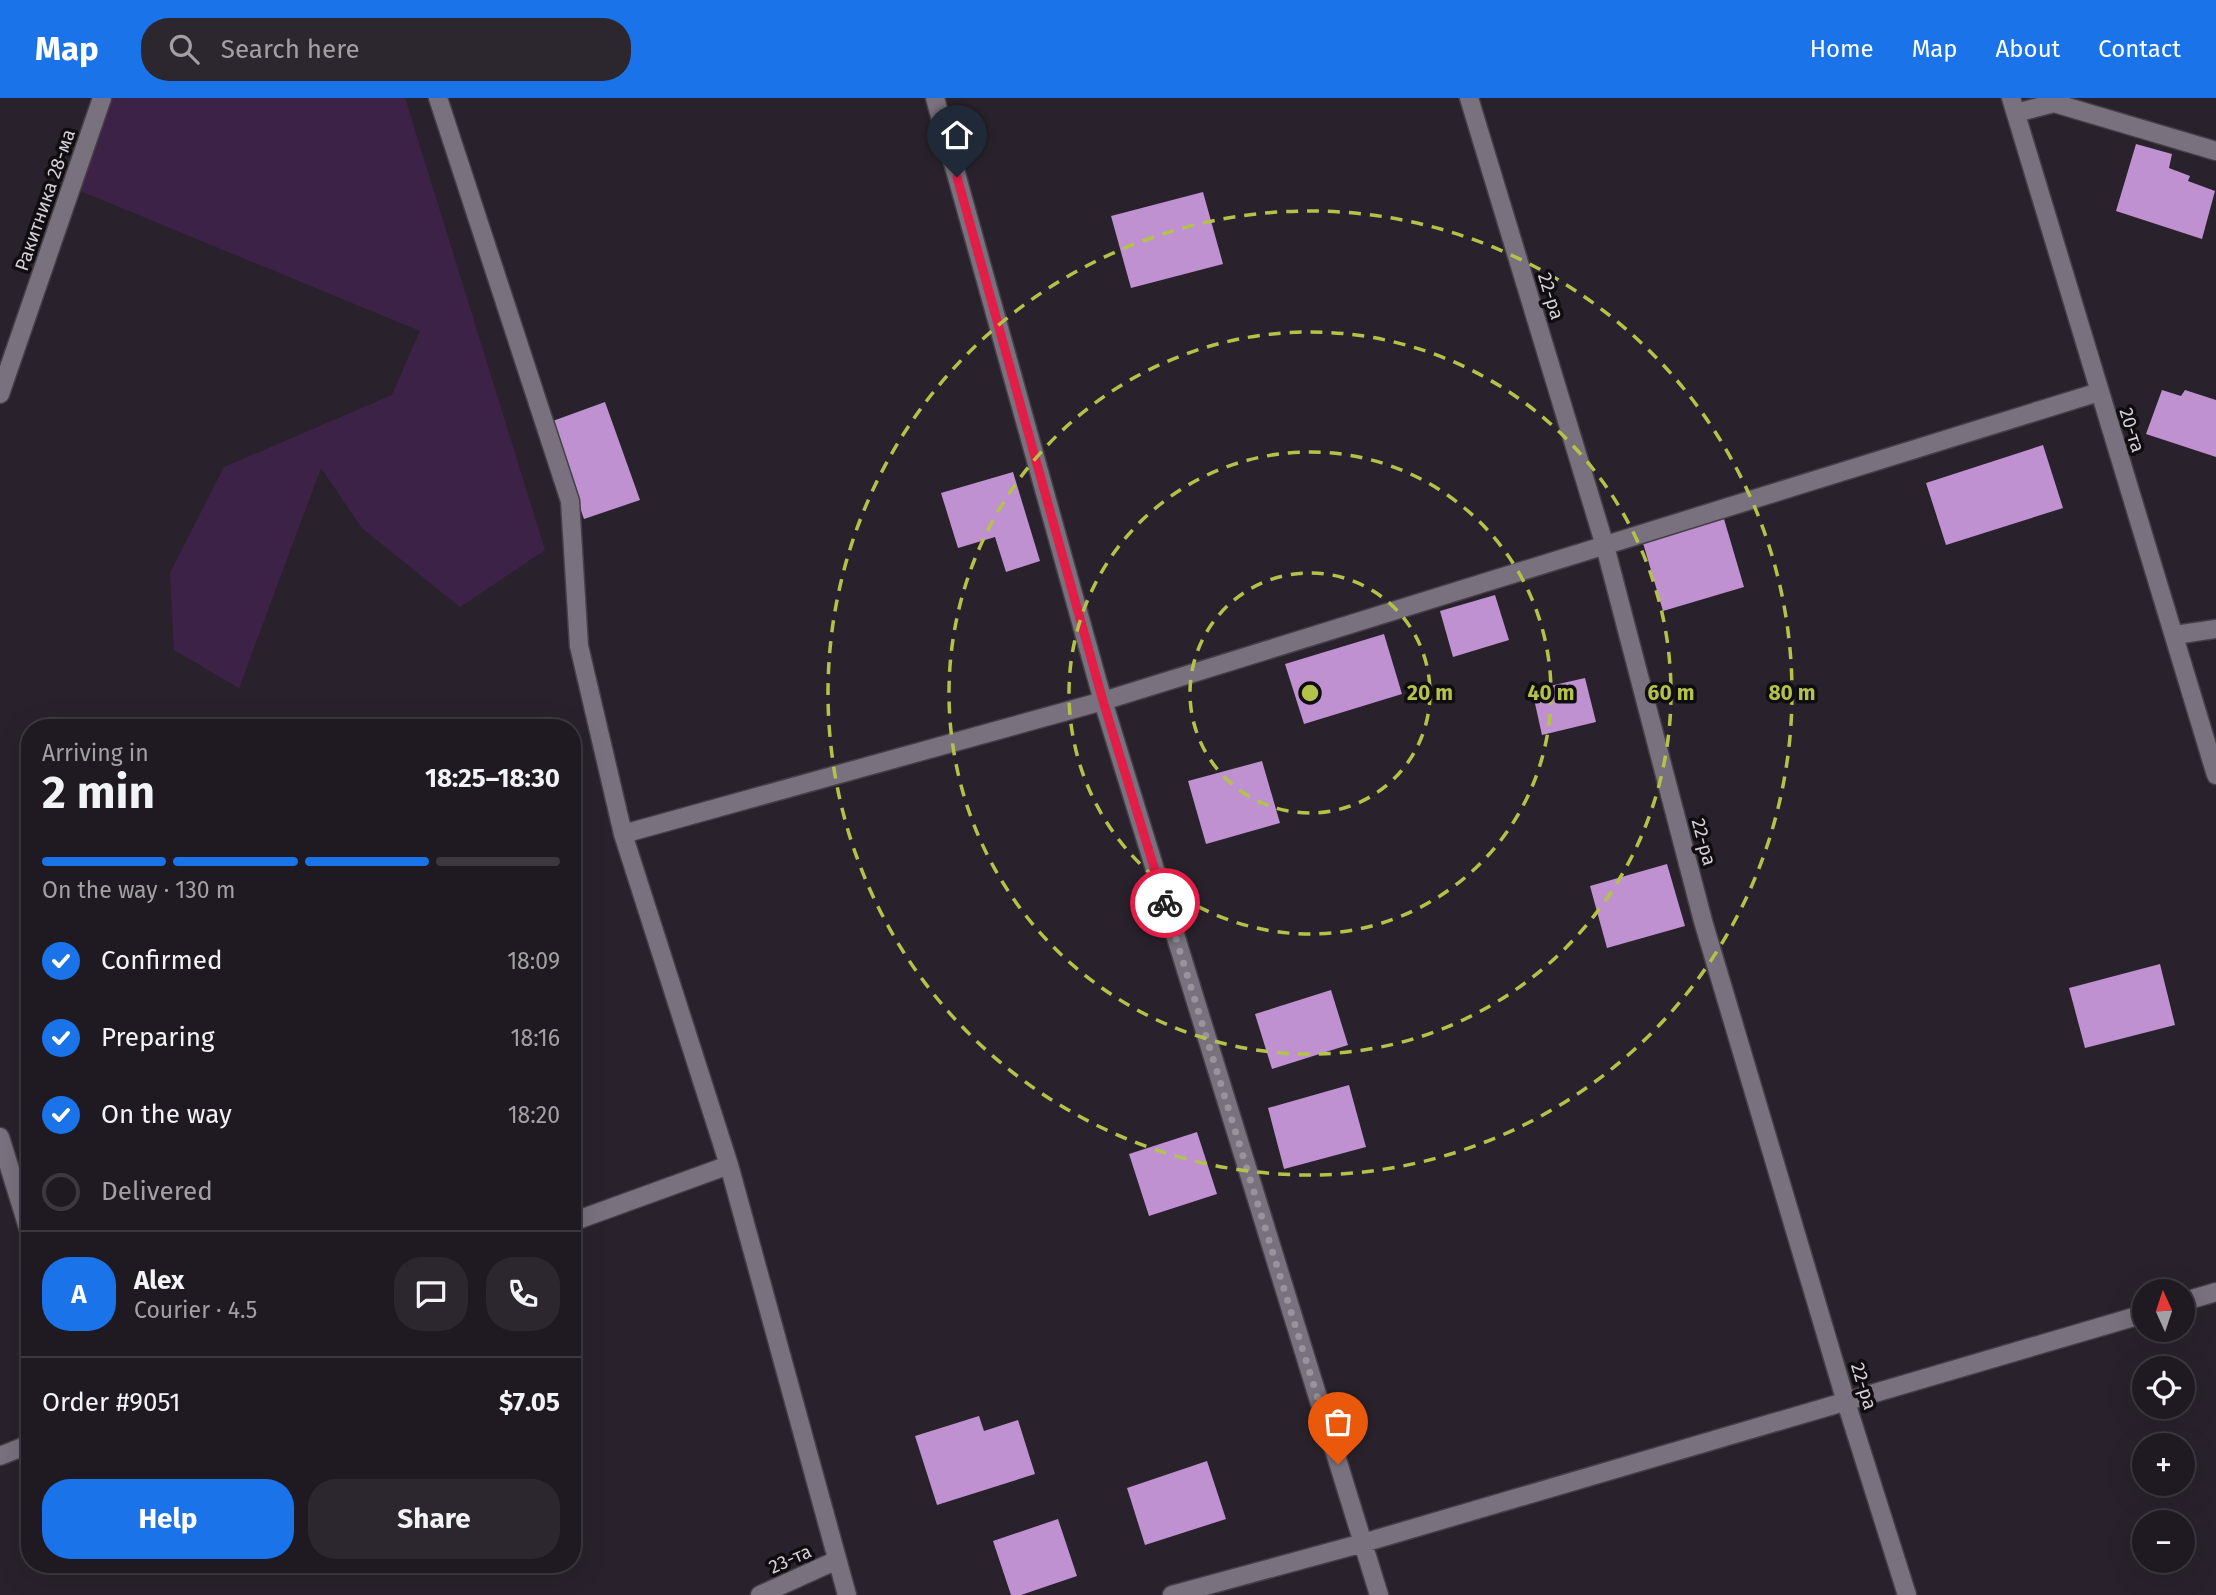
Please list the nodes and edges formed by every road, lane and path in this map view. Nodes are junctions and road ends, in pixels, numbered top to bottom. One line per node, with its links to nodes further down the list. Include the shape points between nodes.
1 (102, 98): 8 (street, Ракитника 28-ма)
2 (438, 98): 14 (street, via 570,501 579,646)
3 (935, 98): 12 (street)
4 (1469, 98): 9 (street, 22-ра)
5 (2013, 105): 6 (street, via 2054,103); 7 (street, 20-та)
6 (2216, 151)
7 (2099, 393): 9 (street); 11 (street, 20-та)
8 (0, 394)
9 (1605, 546): 12 (street); 22 (street, 22-ра, via 1703,921)
10 (2216, 629): 11 (street)
11 (2175, 635): 13 (street, 20-та)
12 (1103, 701): 14 (street); 25 (street)
13 (2216, 775)
14 (623, 834): 16 (street)
15 (0, 1137): 17 (street)
16 (729, 1165): 18 (street); 26 (street)
17 (21, 1205)
18 (581, 1219)
19 (2216, 1292): 20 (street)
20 (2195, 1298)
21 (2132, 1318): 22 (street)
22 (1846, 1402): 25 (street); 31 (street, 22-ра)
23 (21, 1448): 24 (street)
24 (0, 1456)
25 (1363, 1543): 29 (street); 30 (street)
26 (837, 1560): 27 (street, 23-та); 28 (street)
27 (760, 1595)
28 (847, 1595)
29 (1172, 1595)
30 (1379, 1595)
31 (1907, 1595)

